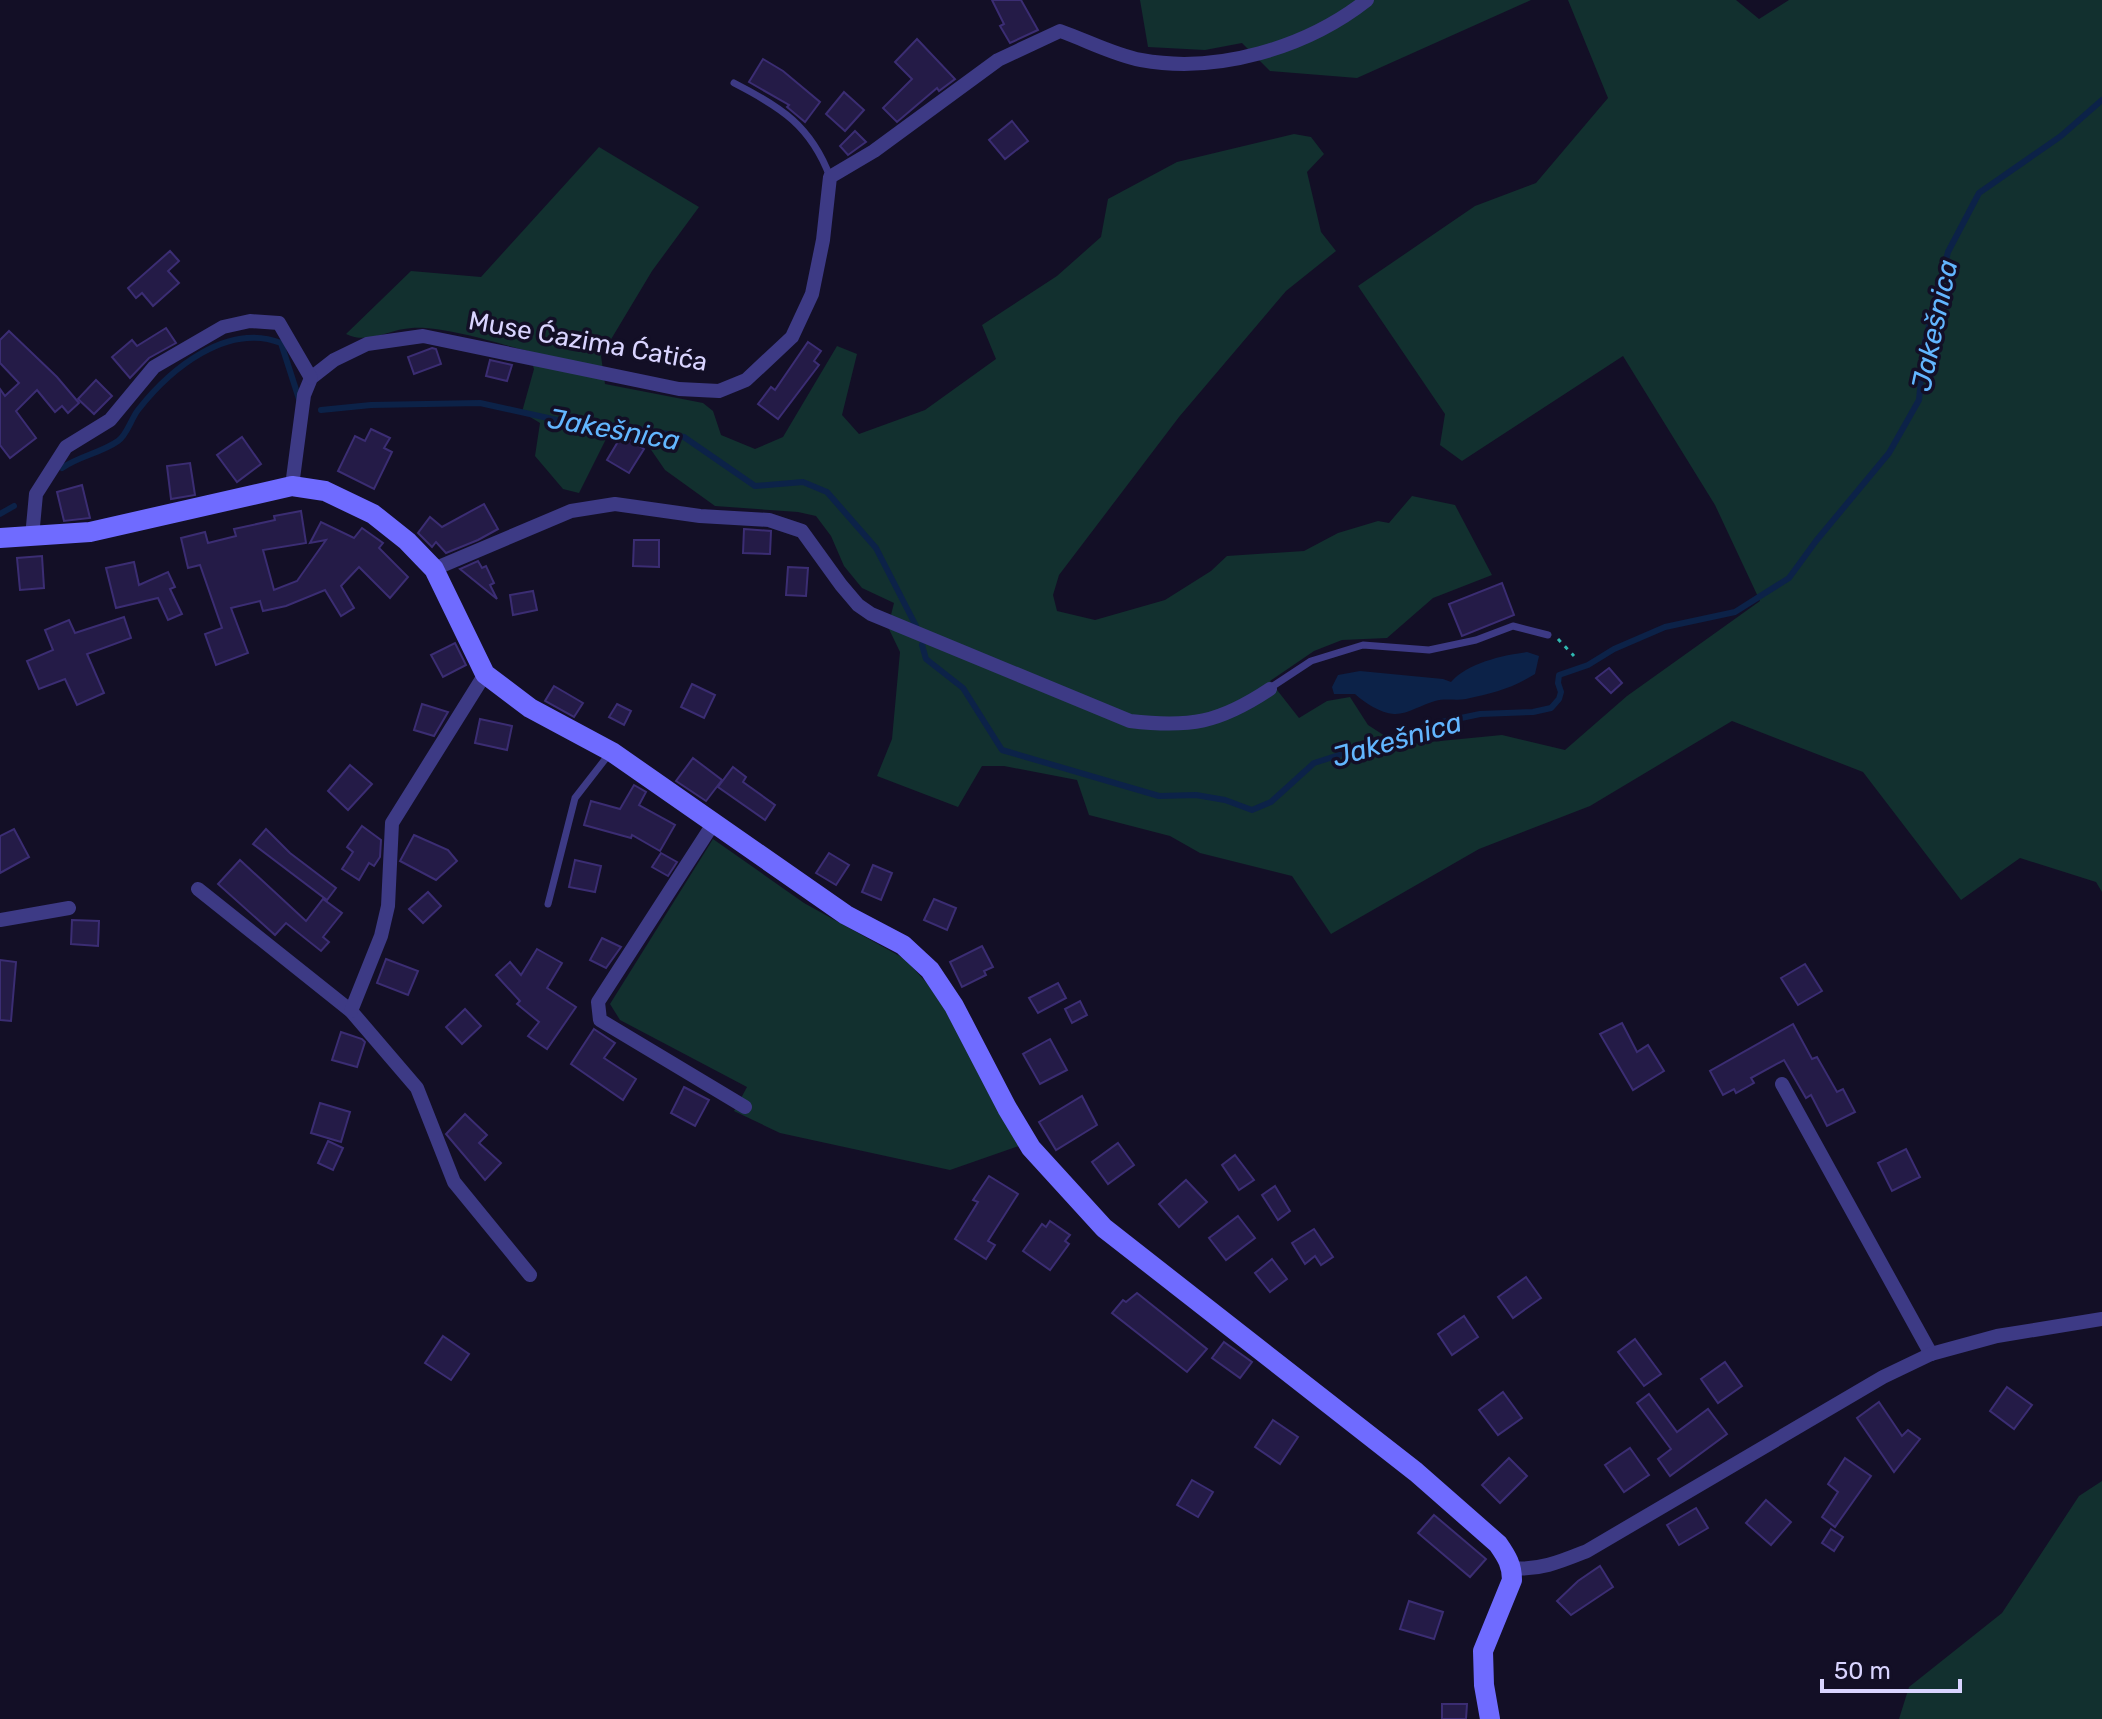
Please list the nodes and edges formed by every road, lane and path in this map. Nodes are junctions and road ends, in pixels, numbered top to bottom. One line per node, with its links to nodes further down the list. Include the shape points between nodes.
1 (1367, 0): 3 (street, via 1312,34 1205,64 1137,59 1060,31 998,60)
2 (734, 83): 3 (lane, via 804,128)
3 (830, 177): 4 (street, Muse Ćazima Ćatića, via 812,294 792,337 746,380 719,391 679,389 423,336 367,344)
4 (311, 378): 5 (street); 6 (street, via 279,323 250,321 223,327 193,343 154,367 110,420 66,447 36,494)
5 (292, 486): 6 (street, via 90,532); 8 (street, via 325,491 373,514)
6 (32, 537): 7 (street)
7 (0, 538)
8 (434, 569): 11 (street); 12 (street, via 571,511 615,504 769,520 802,531 841,585 871,614 1130,721 1171,726 1206,721)
9 (1548, 635): 10 (path, via 1560,639); 12 (lane, via 1513,626 1429,650 1363,645 1311,661)
10 (1574, 656)
11 (485, 674): 13 (street, via 530,708); 19 (street, via 392,823 388,906)
12 (1270, 689)
13 (612, 752): 14 (street); 16 (lane, via 575,798)
14 (713, 824): 21 (street, via 598,1002 600,1020); 25 (street, via 846,915 903,945 930,970 1031,1148 1104,1228 1416,1472 1486,1531)
15 (198, 889): 19 (street)
16 (548, 904)
17 (69, 908): 18 (street)
18 (0, 920)
19 (351, 1011): 22 (street, via 417,1088 454,1182)
20 (1782, 1084): 24 (street)
21 (745, 1107)
22 (530, 1275)
23 (2102, 1319): 24 (street, via 1997,1336)
24 (1931, 1354): 25 (street, via 1587,1551 1550,1565)
25 (1512, 1568): 26 (street, via 1483,1651)
26 (1490, 1719)

